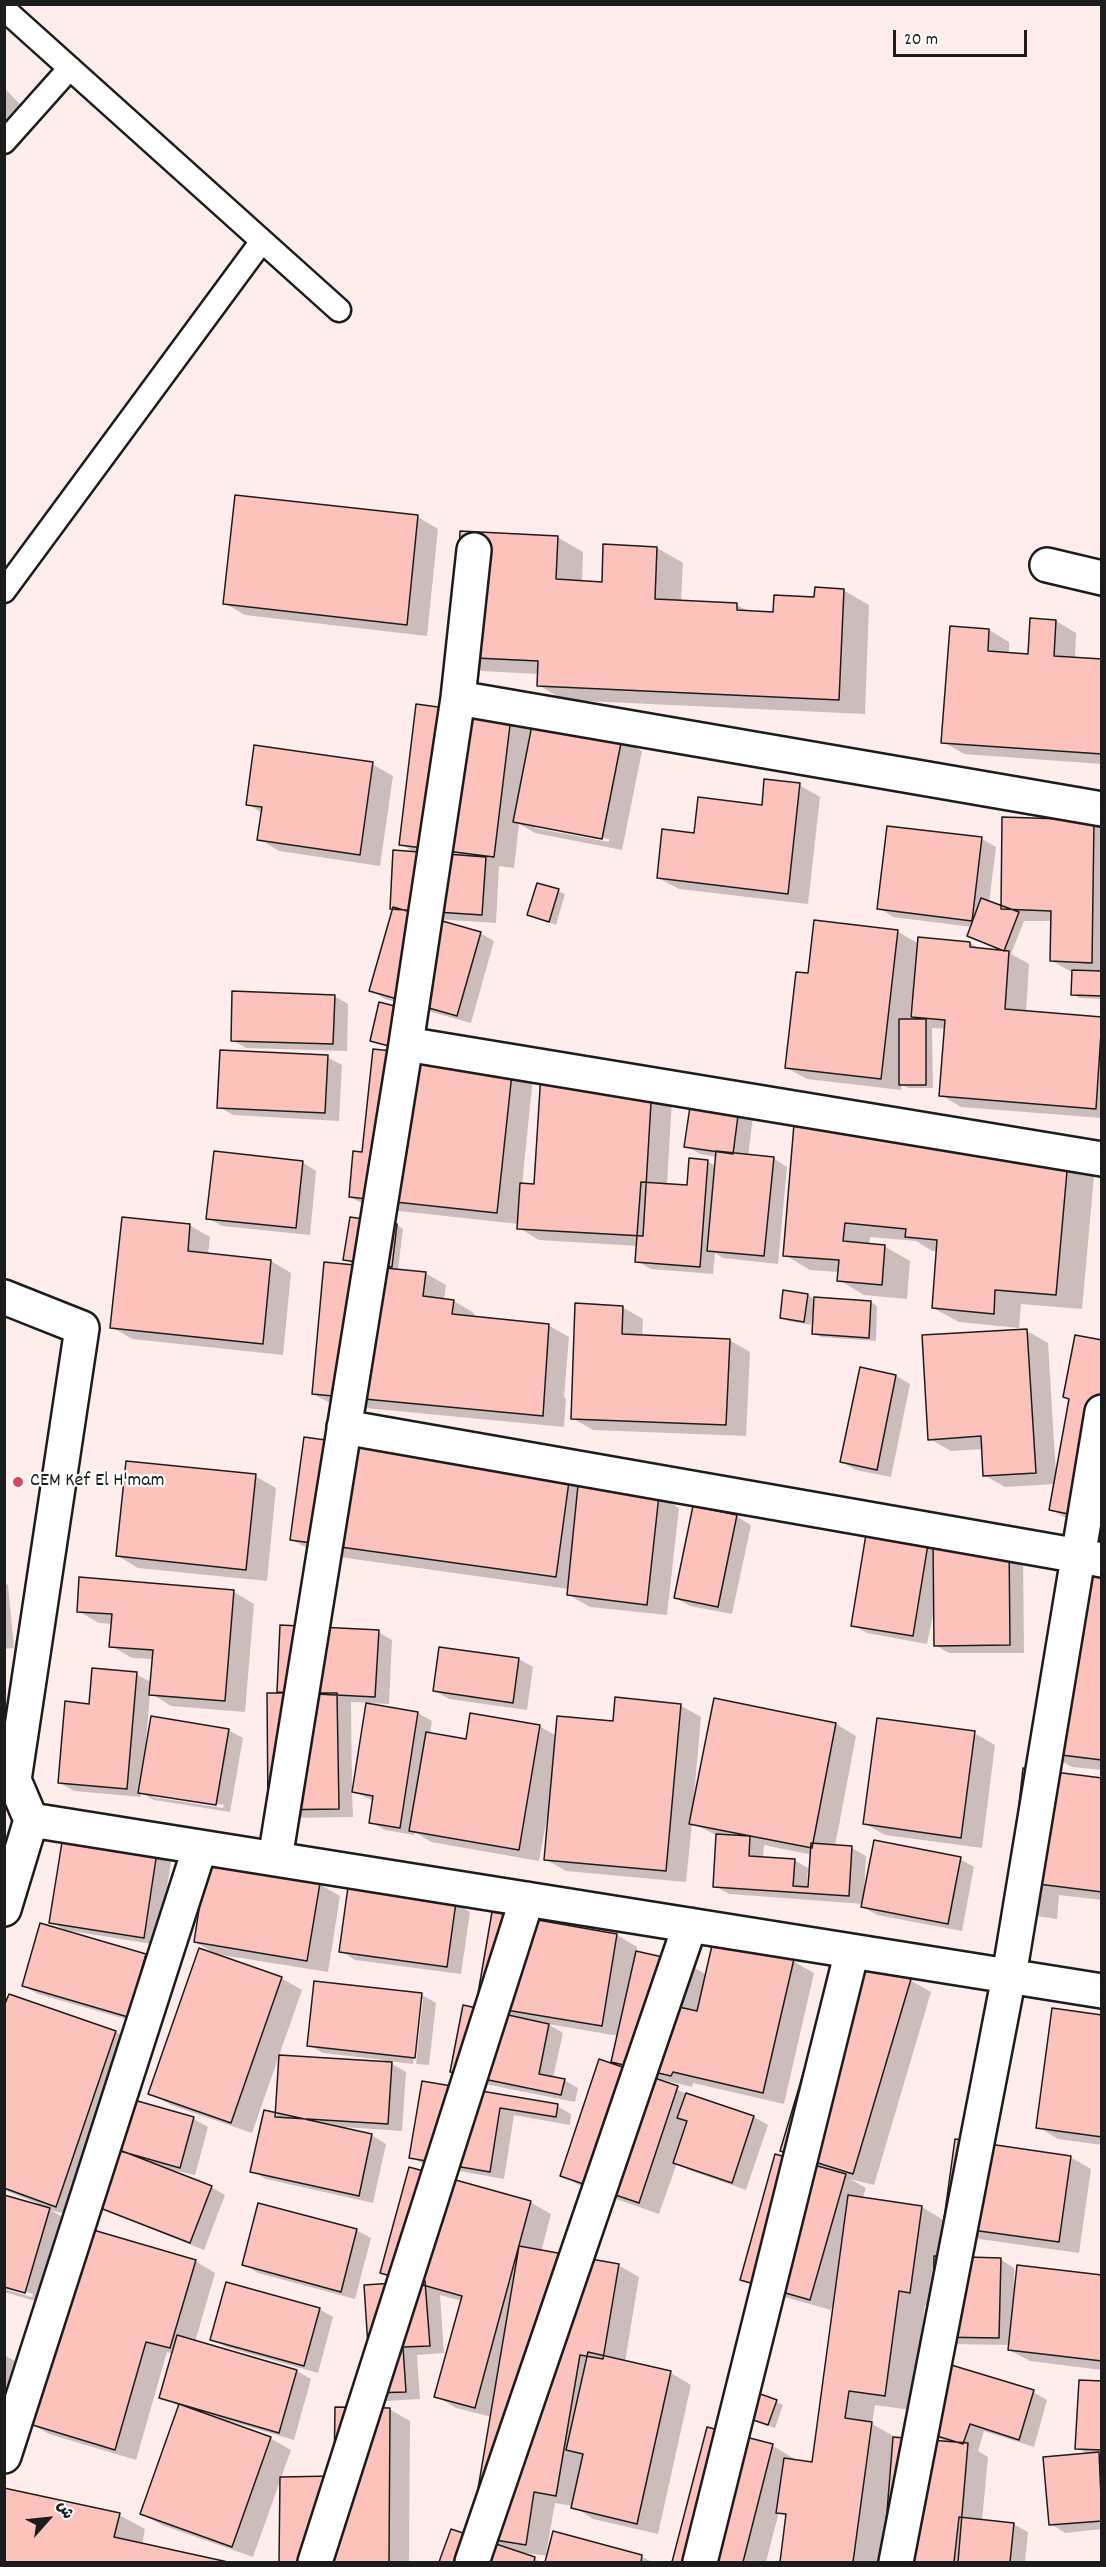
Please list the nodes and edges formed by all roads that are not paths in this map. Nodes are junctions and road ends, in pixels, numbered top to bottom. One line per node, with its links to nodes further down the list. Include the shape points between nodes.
1 (4, 9): 2 (lane)
2 (70, 68): 3 (lane); 4 (lane)
3 (4, 142)
4 (262, 241): 5 (lane); 9 (lane)
5 (339, 310)
6 (474, 550): 10 (street)
7 (1047, 565): 8 (street)
8 (1101, 578)
9 (4, 591)
10 (458, 698): 11 (street); 12 (street)
11 (1101, 809)
12 (406, 1044): 13 (street); 16 (street)
13 (1101, 1159)
14 (4, 1297): 18 (street, via 82,1328)
15 (1101, 1412): 17 (street)
16 (344, 1427): 17 (street); 21 (street)
17 (1089, 1558): 26 (street)
18 (9, 1781): 19 (street)
19 (31, 1820): 20 (street); 23 (street)
20 (200, 1846): 21 (street); 28 (street)
21 (275, 1859): 22 (street)
22 (527, 1899): 24 (street); 29 (street)
23 (4, 1909)
24 (690, 1925): 25 (street); 30 (street)
25 (852, 1951): 26 (street); 31 (street)
26 (1009, 1976): 27 (street); 32 (street)
27 (1101, 1991)
28 (4, 2456)
29 (315, 2562)
30 (472, 2562)
31 (700, 2562)
32 (896, 2562)

